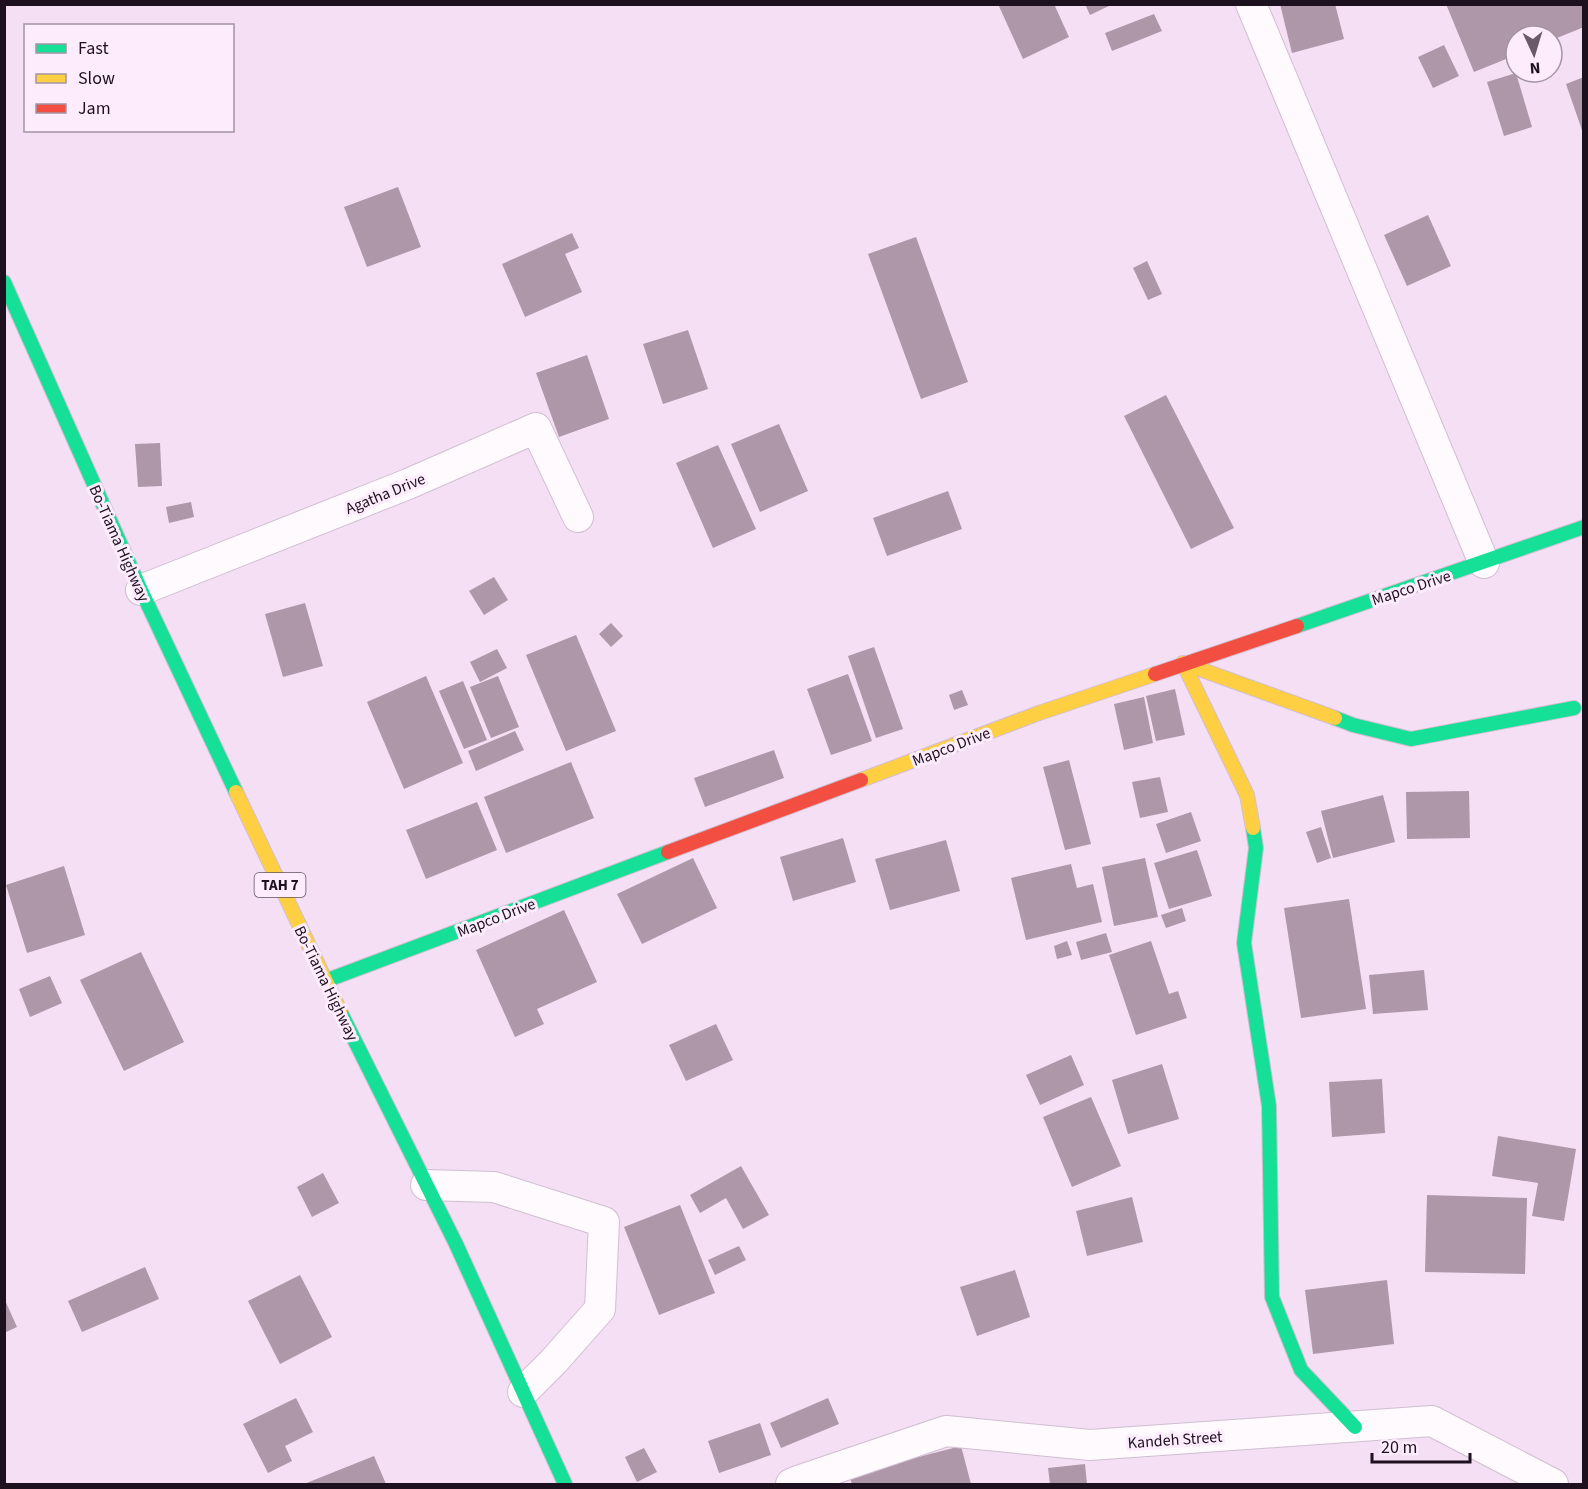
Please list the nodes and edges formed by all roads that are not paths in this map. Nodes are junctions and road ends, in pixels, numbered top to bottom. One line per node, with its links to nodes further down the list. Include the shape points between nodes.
1 (1251, 4): 5 (street)
2 (4, 282): 6 (main road, Bo-Tiama Highway / TAH 7)
3 (578, 517): 6 (street, Agatha Drive, via 536,428 408,484)
4 (1584, 527): 5 (main road, Mapco Drive)
5 (1484, 563): 7 (main road, Mapco Drive)
6 (141, 590): 9 (main road, Bo-Tiama Highway / TAH 7)
7 (1183, 663): 8 (main road, via 1353,725 1411,739); 9 (main road, Mapco Drive, via 1039,713); 12 (main road, via 1247,795 1256,848 1244,943 1269,1106 1272,1298 1301,1370)
8 (1574, 708)
9 (325, 981): 10 (main road, Bo-Tiama Highway / TAH 7)
10 (426, 1185): 11 (main road, Bo-Tiama Highway / TAH 7); 11 (street, via 494,1187 604,1222 600,1309)
11 (523, 1392): 13 (main road, Bo-Tiama Highway / TAH 7)
12 (1355, 1426): 14 (street, Kandeh Street, via 1090,1445 946,1431); 15 (street, Kandeh Street, via 1431,1421)
13 (565, 1485)
14 (791, 1485)
15 (1553, 1485)

